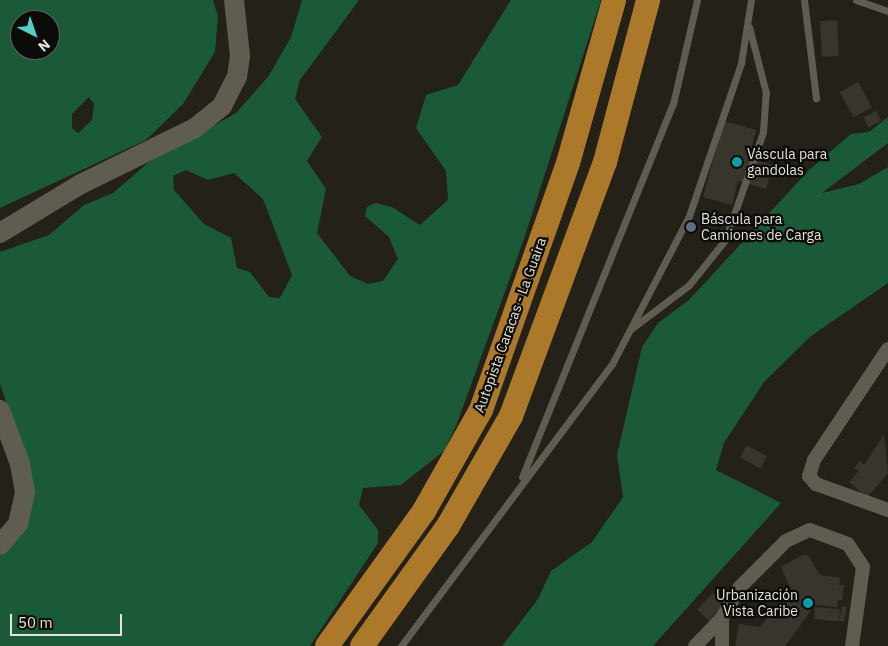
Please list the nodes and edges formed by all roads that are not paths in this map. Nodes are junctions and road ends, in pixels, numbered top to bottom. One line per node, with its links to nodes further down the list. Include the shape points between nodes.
1 (234, 0): 11 (main road, via 240,56 237,77 222,106 195,128 68,191)
2 (614, 0): 19 (highway, Autopista Caracas - La Guaira, via 568,163 481,410 424,511)
3 (648, 0): 20 (highway, via 605,162 511,416 448,526)
4 (697, 0): 15 (lane, via 673,104)
5 (751, 0): 9 (lane)
6 (804, 0): 10 (lane)
7 (856, 0): 8 (lane)
8 (888, 11)
9 (749, 26): 12 (lane, via 689,216); 12 (lane, via 766,93 763,132 725,240 689,284)
10 (816, 98)
11 (0, 233)
12 (629, 331): 15 (lane, via 612,364)
13 (888, 349): 16 (street, via 814,460 809,476 816,484)
14 (0, 410): 17 (main road, via 20,464 25,493 18,524)
15 (518, 486): 21 (lane)
16 (888, 510)
17 (0, 545)
18 (722, 618): 22 (street); 23 (street); 24 (street, via 740,587 786,541 810,530 848,544 864,567)
19 (327, 646)
20 (362, 646)
21 (401, 646)
22 (695, 646)
23 (722, 646)
24 (852, 646)

